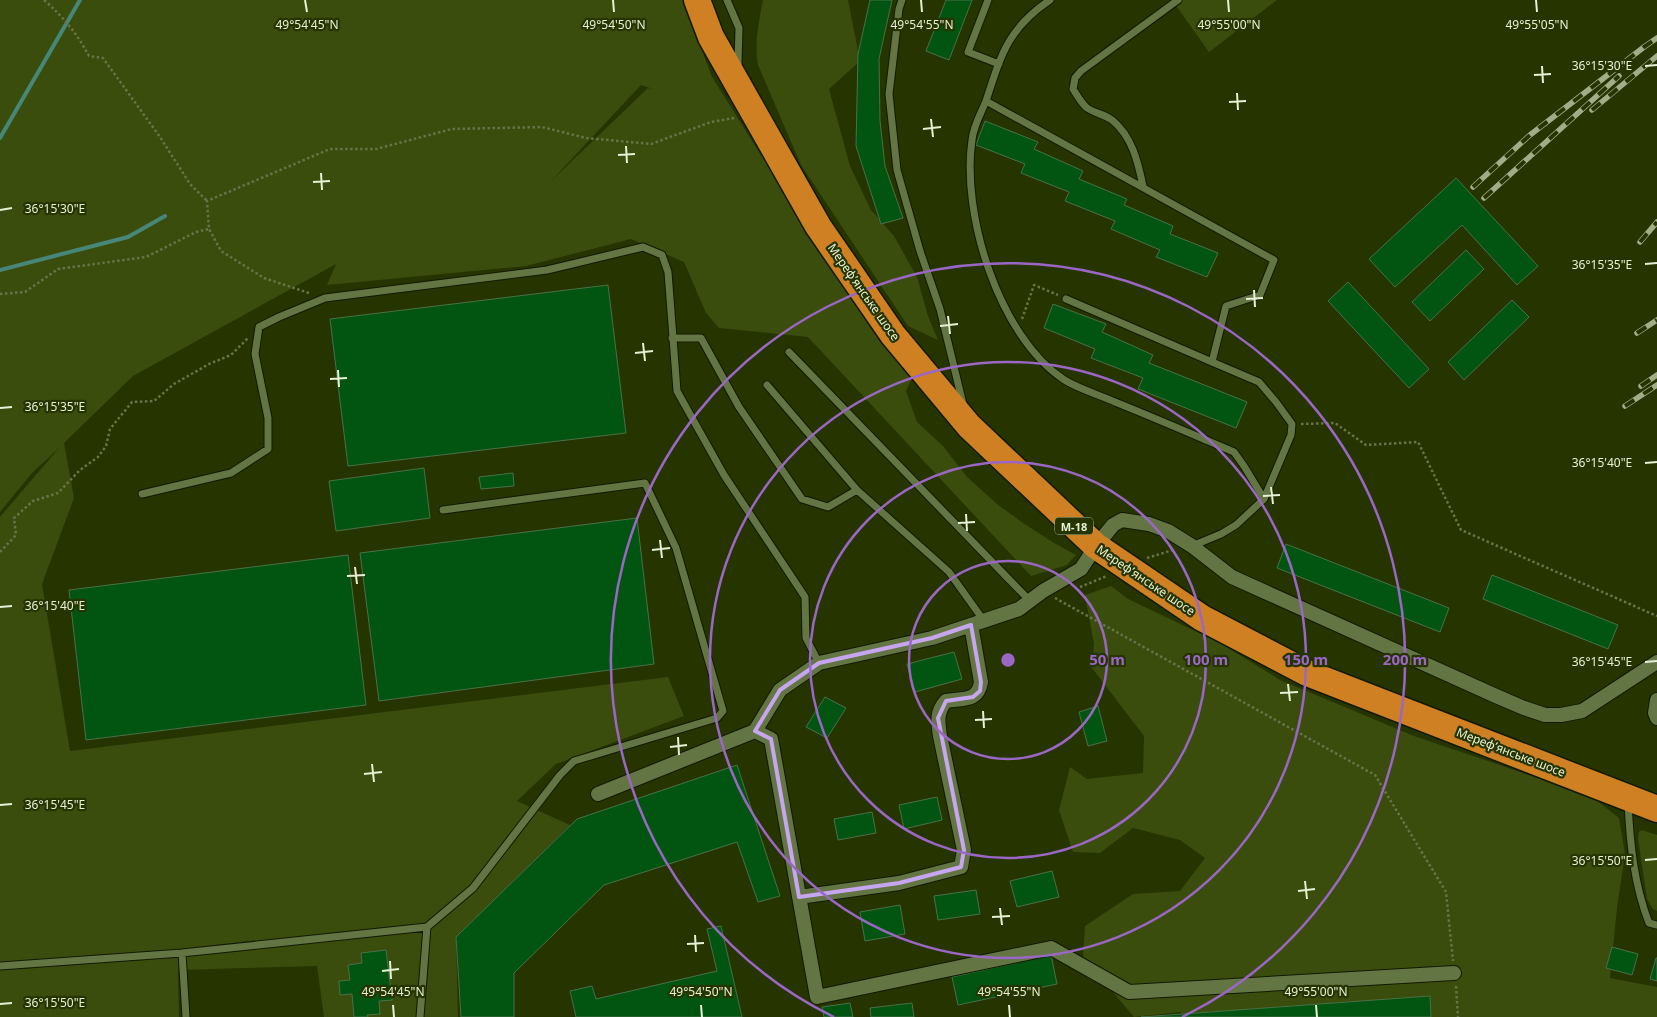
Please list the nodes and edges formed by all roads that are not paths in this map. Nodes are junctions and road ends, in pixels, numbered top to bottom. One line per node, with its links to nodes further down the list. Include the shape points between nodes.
1 (697, 0): 8 (highway, Мереф’янське шосе / М-18, via 711,37)
2 (728, 0): 8 (lane, via 739,28)
3 (902, 0): 16 (lane, via 889,94 897,170 940,309)
4 (988, 0): 7 (lane, via 968,52)
5 (1050, 0): 7 (lane, via 1018,27)
6 (1178, 0): 10 (lane, via 1074,78 1073,89 1086,107 1112,120 1134,149)
7 (999, 64): 9 (lane)
8 (737, 83): 16 (highway, Мереф’янське шосе / М-18, via 818,226 892,335)
9 (986, 101): 10 (lane); 19 (lane, via 972,138 973,204 984,258 1000,301 1018,330 1039,359 1063,380 1234,452)
10 (1143, 186): 14 (lane, via 1274,260 1260,295 1226,306)
11 (1066, 299): 14 (lane)
12 (672, 338): 17 (lane, via 701,338 739,407 802,499 828,507); 18 (lane, via 668,272 662,255 643,247 547,270 325,298 259,327 255,354 268,418 268,449 231,473); 26 (lane, via 677,391 724,475 805,597 806,638)
13 (789, 352): 23 (lane)
14 (1212, 362): 19 (lane, via 1259,382 1292,424 1291,435)
15 (767, 385): 17 (lane)
16 (969, 426): 21 (highway, Мереф’янське шосе / М-18)
17 (857, 490): 24 (lane, via 949,572)
18 (142, 494)
19 (1264, 499): 22 (lane, via 1236,525)
20 (443, 510): 35 (lane, via 645,483 676,548 723,711 717,718 574,761 473,888)
21 (1096, 546): 22 (street, via 1113,525 1122,520 1168,531); 23 (street, via 1081,569); 31 (highway, Мереф’янське шосе / М-18, via 1202,618 1307,673)
22 (1192, 546): 25 (street, via 1232,577 1545,715 1582,711)
23 (1030, 601): 24 (street, via 1019,609)
24 (977, 623): 26 (street, via 932,638); 33 (street, via 980,691 973,697 946,701 938,718 964,850 961,867 899,884)
25 (1657, 662)
26 (819, 663): 29 (street, via 780,690)
27 (1657, 700): 28 (street)
28 (1657, 718)
29 (755, 731): 30 (street); 33 (street, via 771,739)
30 (598, 794)
31 (1627, 797): 32 (highway, Мереф’янське шосе / М-18); 34 (lane, via 1641,903 1649,923)
32 (1657, 809)
33 (799, 897): 38 (street, via 817,996 1051,948 1129,992)
34 (1657, 925)
35 (427, 927): 36 (lane); 40 (lane)
36 (182, 953): 37 (lane); 39 (lane)
37 (0, 966)
38 (1454, 973)
39 (186, 1017)
40 (420, 1017)

